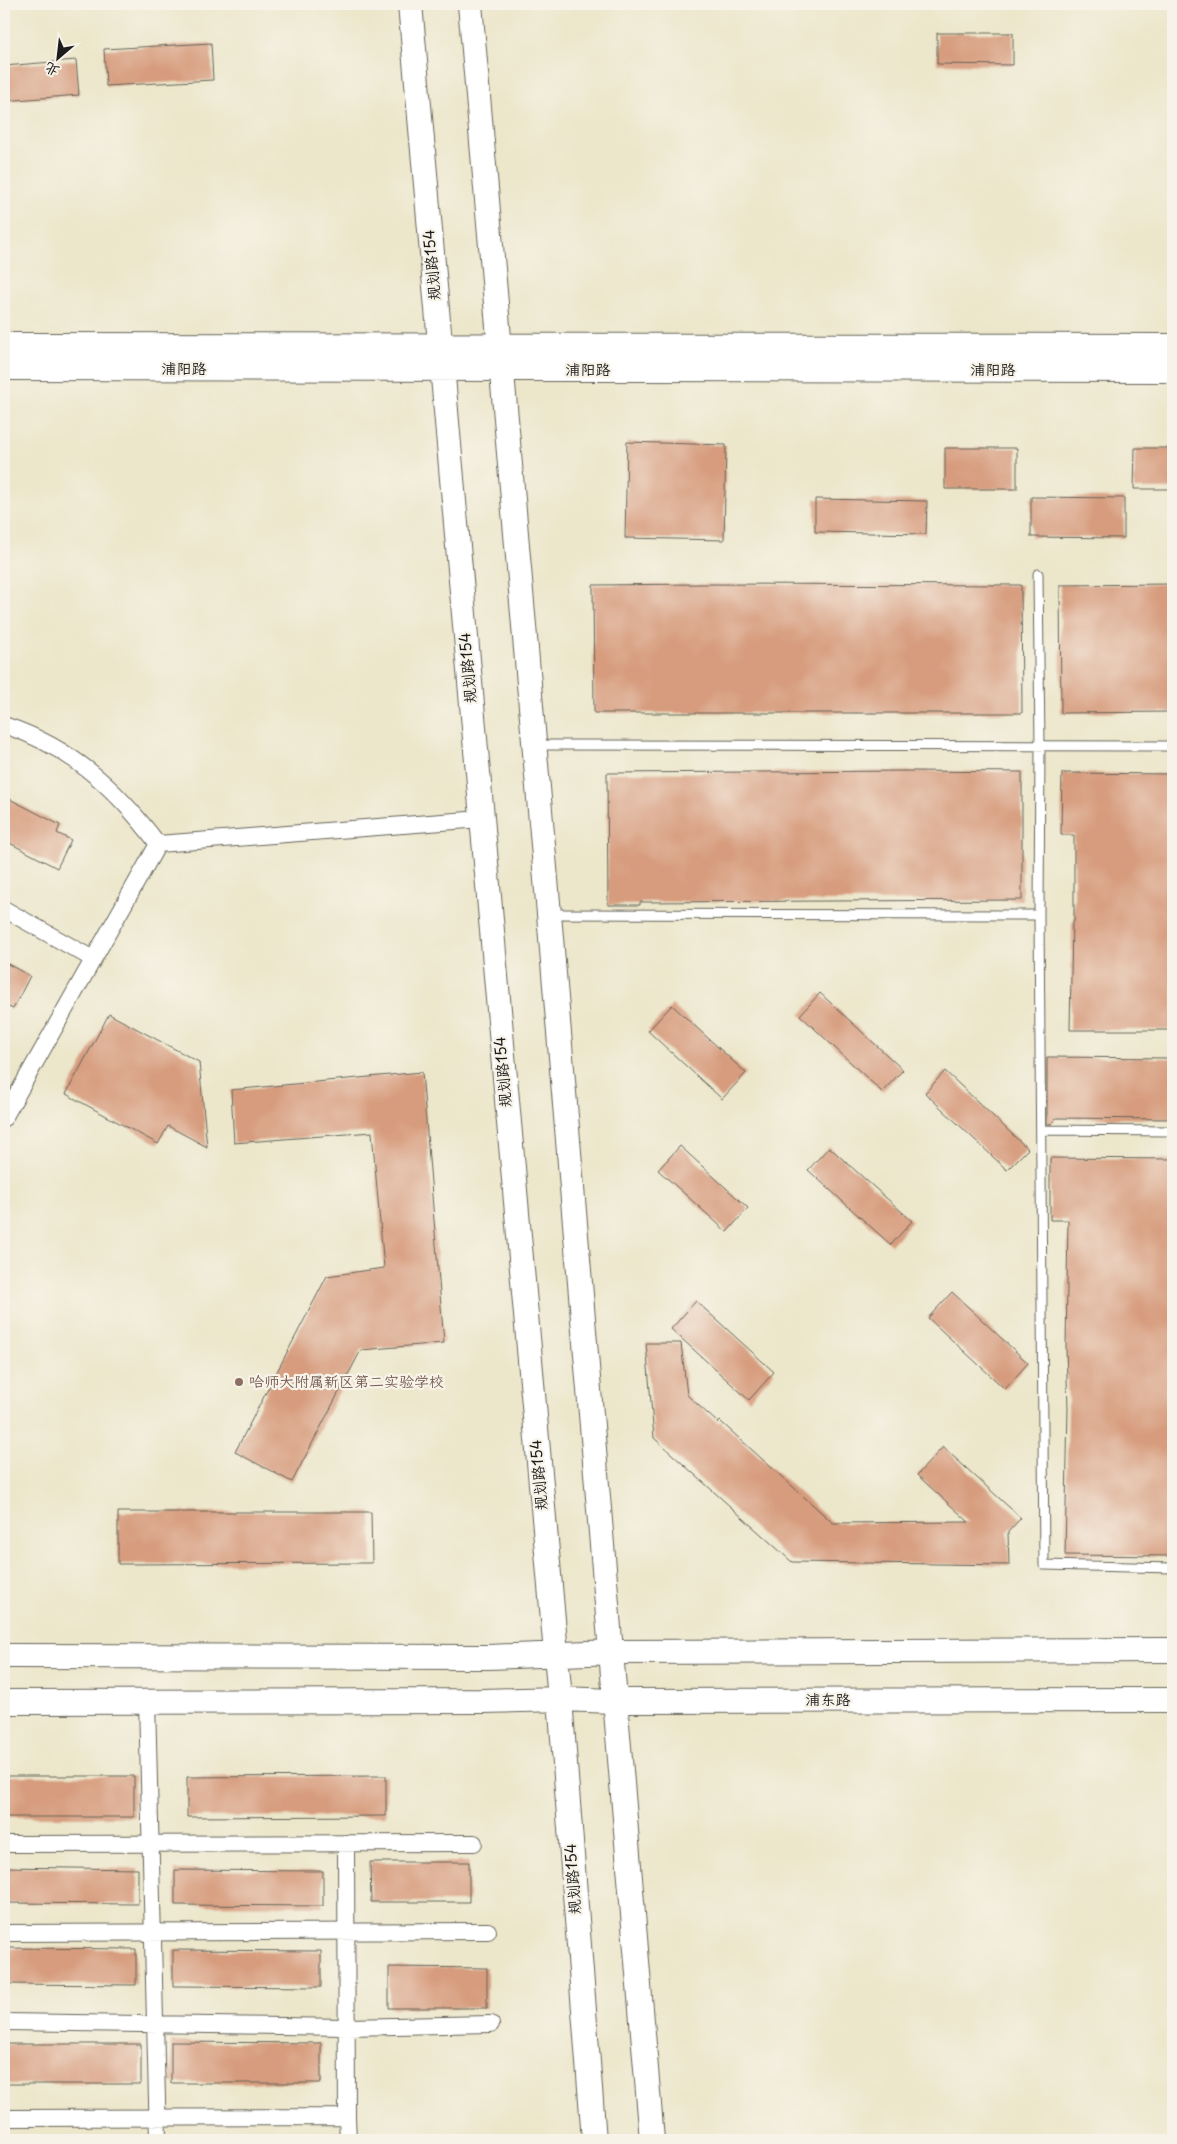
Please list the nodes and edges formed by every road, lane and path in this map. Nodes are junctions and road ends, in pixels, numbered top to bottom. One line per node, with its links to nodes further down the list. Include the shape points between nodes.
1 (410, 4): 4 (main road, 规划路154)
2 (470, 4): 5 (main road)
3 (4, 345): 4 (main road, 浦阳路)
4 (439, 346): 5 (main road, 浦阳路); 8 (main road, 规划路154)
5 (501, 346): 6 (main road, 浦阳路); 9 (main road)
6 (1173, 346)
7 (4, 368): 8 (main road, 浦阳路)
8 (441, 370): 9 (main road, 浦阳路); 16 (main road, 规划路154)
9 (503, 370): 10 (main road, 浦阳路); 13 (main road)
10 (1173, 370)
11 (1038, 574): 14 (lane)
12 (4, 725): 17 (street, via 55,746 86,768 136,814)
13 (535, 745): 14 (lane); 19 (main road)
14 (1040, 746): 15 (lane); 20 (lane)
15 (1173, 746)
16 (481, 819): 17 (street); 28 (main road, 规划路154)
17 (158, 844): 21 (street)
18 (4, 909): 21 (street)
19 (549, 914): 20 (lane); 27 (main road)
20 (1039, 915): 23 (lane)
21 (93, 959): 22 (street)
22 (4, 1118)
23 (1041, 1130): 24 (lane); 25 (lane, via 1044,1566)
24 (1173, 1131)
25 (1173, 1568)
26 (1173, 1650): 27 (main road)
27 (612, 1652): 28 (main road); 33 (main road)
28 (555, 1655): 29 (main road); 30 (main road, 规划路154)
29 (4, 1656)
30 (560, 1699): 32 (main road, 浦东路); 33 (main road, 浦东路); 52 (main road, 规划路154)
31 (1173, 1700): 33 (main road, 浦东路)
32 (147, 1701): 34 (main road, 浦东路); 38 (street)
33 (614, 1701): 53 (main road)
34 (4, 1702)
35 (346, 1843): 36 (street); 38 (street); 42 (street)
36 (474, 1843)
37 (4, 1844): 38 (street)
38 (151, 1844): 41 (street)
39 (488, 1931): 42 (street)
40 (4, 1932): 41 (street)
41 (153, 1932): 42 (street); 44 (street)
42 (346, 1932): 46 (street)
43 (4, 2022): 44 (street)
44 (154, 2023): 46 (street); 47 (street)
45 (491, 2024): 46 (street)
46 (347, 2027): 48 (street)
47 (157, 2117): 48 (street); 49 (street); 50 (street)
48 (347, 2117): 51 (street)
49 (4, 2118)
50 (158, 2140)
51 (348, 2140)
52 (594, 2140)
53 (652, 2140)

